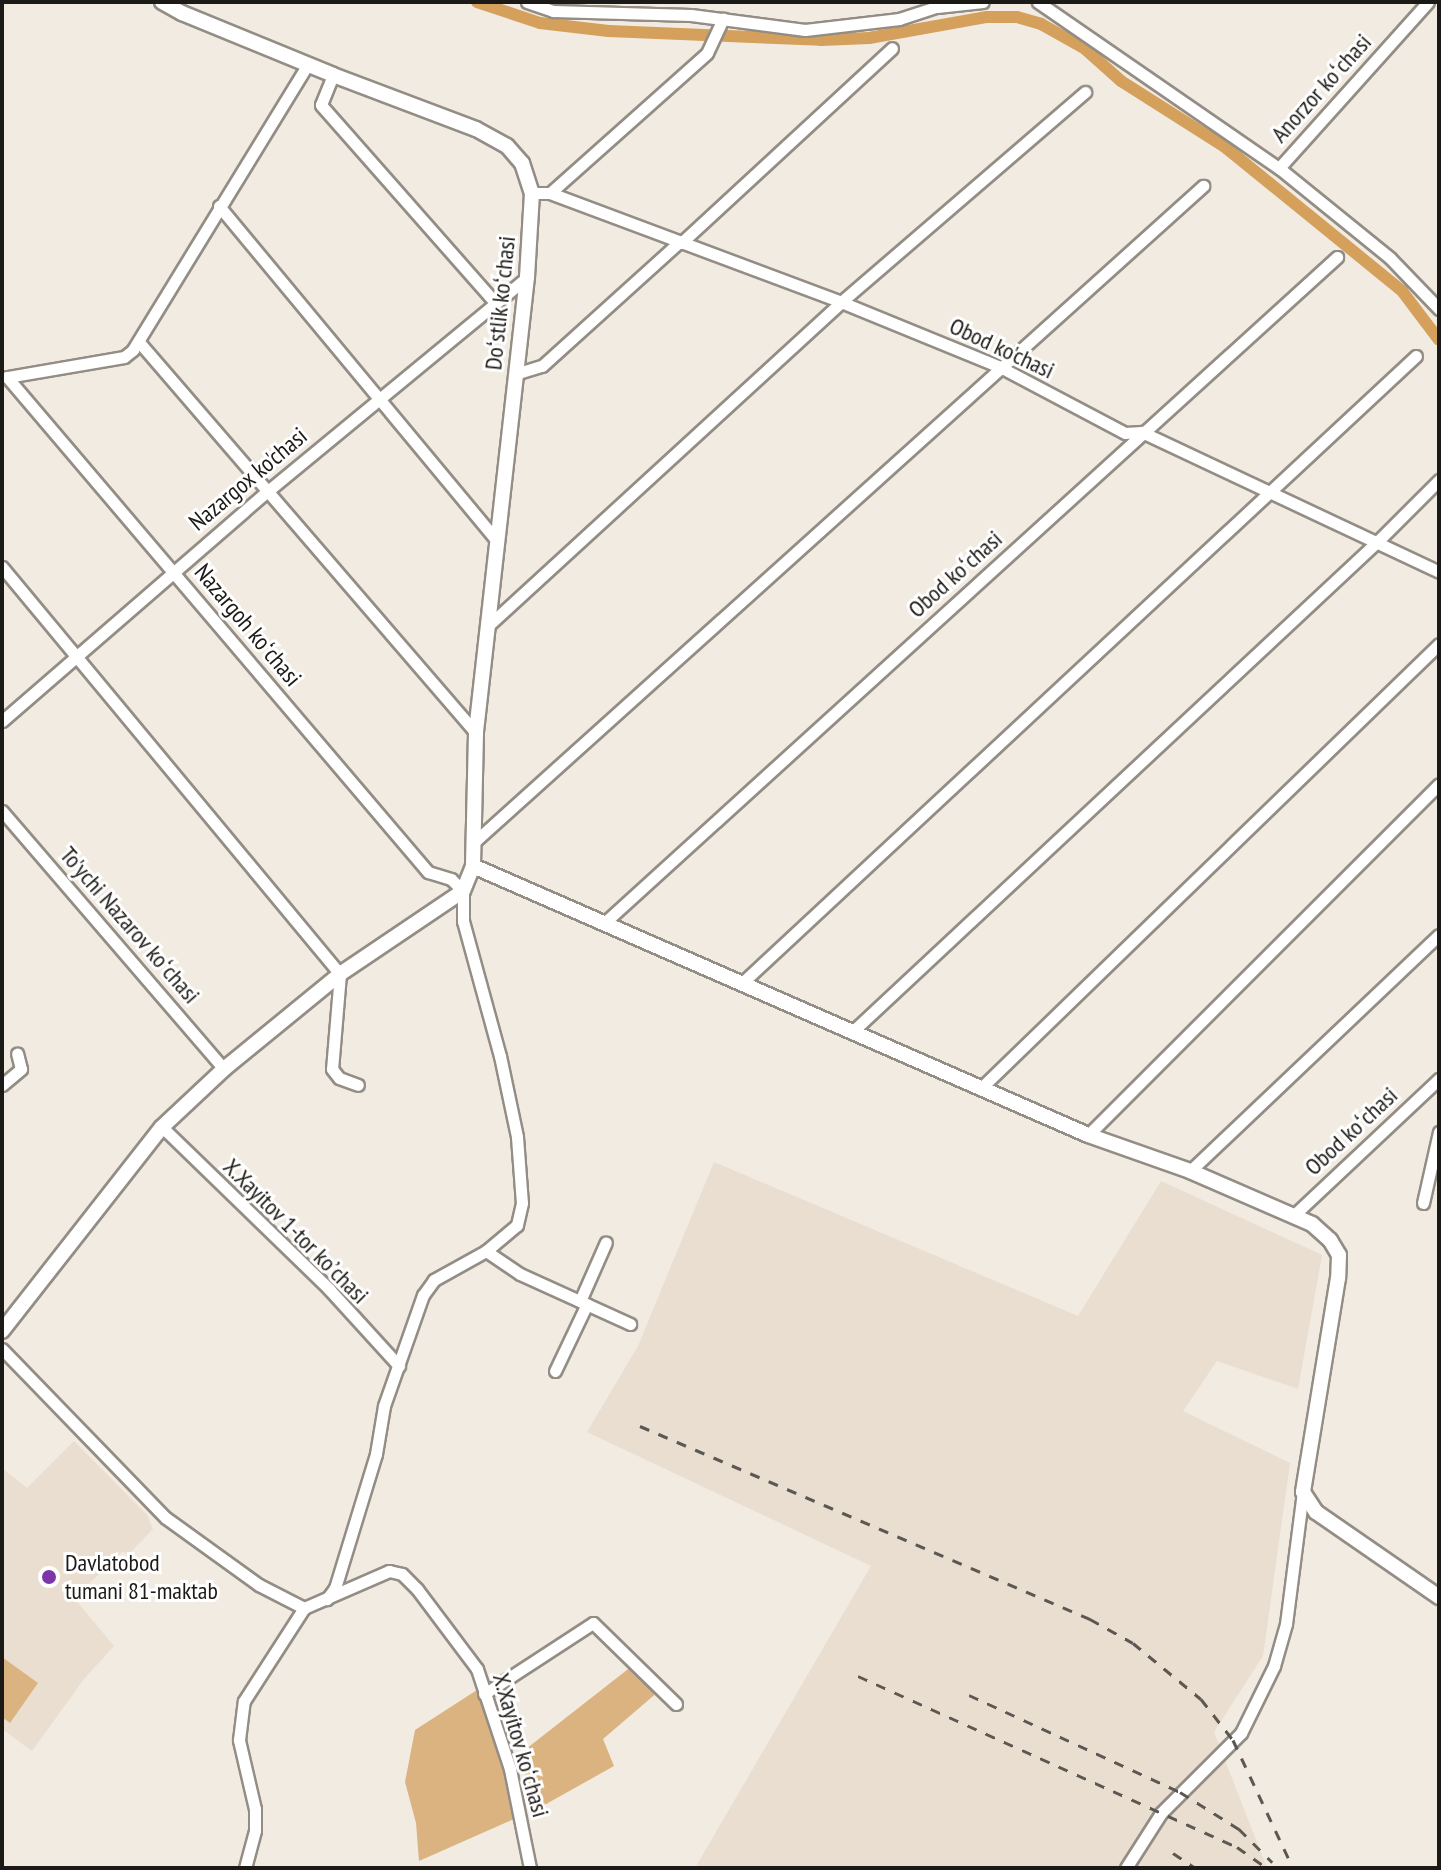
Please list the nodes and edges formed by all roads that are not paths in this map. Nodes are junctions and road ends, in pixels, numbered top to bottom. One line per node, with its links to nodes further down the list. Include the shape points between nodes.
1 (162, 2): 12 (street, Doʻstlik koʻchasi)
2 (527, 2): 8 (street, via 553,11)
3 (699, 2): 9 (street)
4 (983, 2): 7 (street)
5 (1038, 2): 15 (street)
6 (1428, 2): 15 (street, Anorzor koʻchasi)
7 (932, 4): 10 (street, via 899,19 805,30)
8 (596, 6): 9 (street)
9 (691, 15): 10 (street)
10 (723, 19): 18 (street, via 713,46)
11 (892, 48): 20 (street)
12 (308, 64): 13 (street, Doʻstlik koʻchasi); 19 (street)
13 (333, 75): 17 (street, Doʻstlik koʻchasi, via 476,129 507,146 522,163); 23 (street, via 321,105)
14 (1085, 92): 24 (street)
15 (1279, 168): 25 (street, via 1390,258)
16 (1203, 186): 28 (street)
17 (532, 193): 18 (street, Obod ko'chasi); 22 (street, Doʻstlik koʻchasi)
18 (550, 193): 20 (street, Obod ko'chasi)
19 (219, 206): 26 (street); 30 (street)
20 (680, 242): 24 (street, Obod ko'chasi); 29 (street, via 542,366)
21 (1337, 257): 31 (street, Obod koʻchasi)
22 (527, 277): 23 (street, Nazargox ko'chasi); 29 (street, Doʻstlik koʻchasi)
23 (494, 301): 30 (street, Nazargox ko'chasi)
24 (841, 302): 28 (street, Obod ko'chasi); 40 (street)
25 (1439, 309)
26 (139, 342): 33 (street); 38 (street, Nazargoh koʻchasi, via 124,357 7,377)
27 (1416, 356): 34 (street)
28 (1000, 367): 31 (street, Obod ko'chasi, via 1125,433); 47 (street)
29 (515, 374): 35 (street, Doʻstlik koʻchasi)
30 (378, 399): 33 (street, Nazargox ko'chasi); 35 (street)
31 (1142, 432): 34 (street, Obod ko'chasi); 50 (street, Obod koʻchasi)
32 (1439, 480): 36 (street)
33 (269, 490): 38 (street, Nazargox ko'chasi); 44 (street)
34 (1270, 491): 36 (street, Obod ko'chasi); 53 (street)
35 (495, 538): 40 (street, Doʻstlik koʻchasi)
36 (1377, 542): 39 (street, Obod ko'chasi); 54 (street)
37 (2, 567): 42 (street)
38 (174, 572): 42 (street, Nazargox ko'chasi); 49 (street, Nazargoh koʻchasi, via 428,872 451,879)
39 (1439, 572)
40 (490, 624): 44 (street, Doʻstlik koʻchasi)
41 (1439, 644): 60 (street)
42 (75, 657): 43 (street, Nazargox ko'chasi); 52 (street)
43 (2, 721)
44 (476, 733): 47 (street, Doʻstlik koʻchasi)
45 (1439, 784): 63 (street)
46 (2, 811): 56 (street, To'ychi Nazarov koʻchasi)
47 (472, 844): 48 (street, Doʻstlik koʻchasi)
48 (473, 866): 49 (street); 50 (street)
49 (463, 891): 52 (street); 68 (street, via 463,921 500,1056 521,1179 517,1225)
50 (603, 924): 53 (street)
51 (1439, 935): 64 (street)
52 (340, 974): 56 (street); 59 (street, via 332,1069)
53 (743, 982): 54 (street)
54 (852, 1032): 60 (street)
55 (17, 1053): 58 (street, via 21,1069)
56 (224, 1069): 61 (street)
57 (1439, 1079): 66 (street, Obod koʻchasi)
58 (2, 1085)
59 (358, 1085)
60 (981, 1088): 63 (street)
61 (162, 1127): 71 (street); 73 (street, X.Xayitov 1-tor koʼchasi, via 329,1289)
62 (1439, 1132): 65 (street)
63 (1088, 1135): 64 (street)
64 (1190, 1171): 66 (street)
65 (1423, 1203)
66 (1294, 1215): 75 (street, via 1312,1224 1339,1255)
67 (606, 1242): 69 (street)
68 (486, 1251): 69 (street, via 520,1274); 73 (street, via 434,1280 423,1295)
69 (584, 1303): 70 (street); 74 (street)
70 (630, 1324)
71 (2, 1331)
72 (2, 1349): 78 (street, via 166,1518 259,1585)
73 (399, 1366): 77 (street, via 343,1563)
74 (555, 1371)
75 (1303, 1492): 76 (street, via 1316,1512); 83 (street, via 1286,1624 1274,1666 1241,1733 1161,1813)
76 (1439, 1597)
77 (327, 1599): 78 (street, X.Xayitov koʻchasi); 79 (street, X.Xayitov koʻchasi, via 389,1571 402,1574 461,1645 477,1669)
78 (304, 1608): 81 (street, via 253,1683 241,1712 239,1740 255,1819)
79 (484, 1694): 80 (street, via 593,1623); 82 (street, X.Xayitov koʻchasi, via 510,1769)
80 (676, 1704)
81 (245, 1868)
82 (530, 1868)
83 (1126, 1868)

